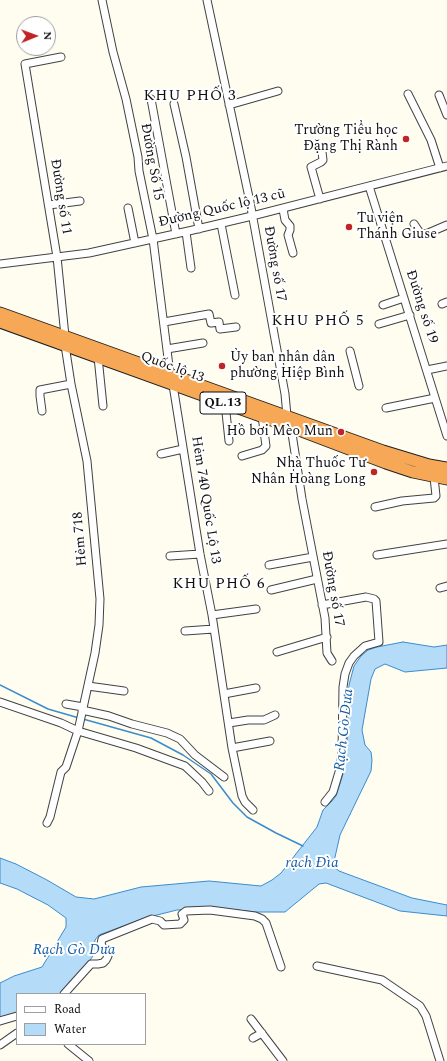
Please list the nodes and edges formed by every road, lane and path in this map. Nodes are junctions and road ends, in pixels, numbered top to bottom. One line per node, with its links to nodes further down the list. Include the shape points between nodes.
1 (102, 0): 26 (street, Đường Số 15, via 137,150)
2 (207, 0): 9 (street, Đường số 17)
3 (61, 57): 16 (street, Đường số 11, via 25,64)
4 (278, 91): 9 (street)
5 (408, 94): 12 (street)
6 (439, 95): 10 (street)
7 (151, 99): 25 (street)
8 (174, 104): 23 (street)
9 (229, 105): 19 (street, Đường số 17)
10 (447, 115)
11 (322, 152): 14 (street, via 323,160 311,167)
12 (444, 169): 13 (street, Đường Quốc lộ 13 cũ)
13 (369, 186): 14 (street, Đường Quốc lộ 13 cũ); 33 (street, Đường số 19)
14 (320, 199): 18 (street, Đường Quốc lộ 13 cũ)
15 (80, 201): 16 (street)
16 (49, 205): 29 (street, Đường số 11)
17 (128, 208): 27 (street)
18 (283, 208): 19 (street, Đường Quốc lộ 13 cũ); 28 (street, via 285,220 290,226 288,235)
19 (252, 216): 20 (street, Đường Quốc lộ 13 cũ); 57 (street, Đường số 17)
20 (221, 224): 23 (street, Đường Quốc lộ 13 cũ); 32 (street)
21 (414, 224): 22 (street, via 420,234)
22 (447, 225)
23 (198, 229): 24 (street, Đường Quốc lộ 13 cũ)
24 (186, 232): 25 (street, Đường Quốc lộ 13 cũ); 31 (street)
25 (176, 234): 26 (street, Đường Quốc lộ 13 cũ)
26 (153, 239): 27 (street, Đường Quốc lộ 13 cũ); 38 (street, Đường Số 15)
27 (135, 243): 29 (street, Đường Quốc lộ 13 cũ)
28 (293, 253)
29 (57, 257): 30 (street, Đường Quốc lộ 13 cũ); 41 (street, Đường số 11)
30 (0, 264)
31 (191, 268)
32 (235, 295)
33 (404, 298): 34 (street); 36 (street, Đường số 19)
34 (383, 305)
35 (0, 313): 41 (highway, Quốc lộ 13 / QL.13)
36 (410, 315): 39 (street); 47 (street, Đường số 19)
37 (0, 322): 41 (highway, Quốc lộ 13 / QL.13)
38 (164, 322): 40 (street, via 209,314 211,323 219,322 220,329); 43 (street, Đường Số 15)
39 (379, 324)
40 (236, 327)
41 (65, 340): 45 (highway, Quốc lộ 13 / QL.13); 48 (highway, Quốc lộ 13 / QL.13); 49 (street, Hẻm 718)
42 (203, 343): 43 (street)
43 (167, 349): 48 (street, Đường Số 15)
44 (350, 351): 50 (street)
45 (98, 357): 48 (highway, Quốc lộ 13 / QL.13); 53 (street)
46 (447, 366): 47 (street)
47 (427, 370): 51 (street, Đường số 19)
48 (172, 379): 52 (highway, Quốc lộ 13 / QL.13); 57 (highway, Quốc lộ 13 / QL.13); 60 (street, Hẻm 740 Quốc Lộ 13)
49 (70, 384): 55 (street, via 40,390); 83 (street, Hẻm 718, via 88,461 100,600 99,625)
50 (359, 386)
51 (436, 398): 54 (street); 58 (street, Đường số 19)
52 (226, 403): 56 (highway, Quốc lộ 13 / QL.13); 59 (street)
53 (103, 406)
54 (386, 408)
55 (42, 411)
56 (262, 416): 57 (highway, Quốc lộ 13 / QL.13); 62 (street, via 266,446 262,450)
57 (289, 421): 63 (highway, Quốc lộ 13 / QL.13, via 398,456); 64 (highway, Quốc lộ 13 / QL.13, via 386,463); 71 (street, Đường số 17)
58 (447, 436)
59 (229, 441)
60 (183, 449): 61 (street); 68 (street, Hẻm 740 Quốc Lộ 13)
61 (161, 454)
62 (242, 456)
63 (447, 468)
64 (434, 477): 65 (highway, Quốc lộ 13 / QL.13); 66 (street, via 434,498 402,501)
65 (447, 479)
66 (375, 508)
67 (447, 544): 69 (street)
68 (200, 554): 70 (street); 77 (street, Hẻm 740 Quốc Lộ 13)
69 (377, 554)
70 (170, 556)
71 (312, 557): 72 (street); 73 (street, Đường số 17)
72 (269, 565)
73 (317, 579): 74 (street); 75 (street, Đường số 17)
74 (271, 590)
75 (322, 605): 80 (street, Đường số 17); 97 (street, via 366,597 374,599 380,642 365,646 354,656 345,674 339,772 333,792)
76 (256, 608): 77 (street)
77 (212, 615): 78 (street, Hẻm 740 Quốc Lộ 13)
78 (214, 629): 79 (street); 86 (street, Hẻm 740 Quốc Lộ 13)
79 (186, 631)
80 (327, 637): 81 (street); 82 (street, Đường số 17, via 327,653)
81 (277, 652)
82 (332, 661)
83 (88, 686): 85 (street); 89 (street, Hẻm 718)
84 (256, 688): 86 (street)
85 (124, 690)
86 (224, 694): 91 (street, Hẻm 740 Quốc Lộ 13)
87 (0, 702): 92 (street, via 61,722)
88 (66, 704): 89 (street)
89 (82, 709): 92 (street, Hẻm 718); 95 (street, via 167,732)
90 (275, 715): 91 (street, via 264,720)
91 (229, 723): 94 (street, Hẻm 740 Quốc Lộ 13)
92 (78, 731): 96 (street, via 185,766); 99 (street, Hẻm 718, via 66,767 61,772)
93 (270, 741): 94 (street)
94 (232, 748): 98 (street, Hẻm 740 Quốc Lộ 13, via 245,802)
95 (224, 776)
96 (209, 791)
97 (325, 802)
98 (253, 810)
99 (47, 823)
100 (317, 966): 113 (street, via 382,980 420,1006 426,1016)
101 (281, 967): 102 (street, via 266,923 262,919 210,910 186,912 182,914 184,920 180,924 164,925 152,919 102,939 101,944 108,956 106,960 103,963 92,964)
102 (65, 993)
103 (16, 1016): 105 (street)
104 (251, 1019): 106 (street)
105 (0, 1020)
106 (262, 1033): 108 (street); 112 (street)
107 (16, 1034): 110 (street)
108 (254, 1038)
109 (69, 1045): 111 (street)
110 (0, 1046)
111 (89, 1061)
112 (283, 1061)
113 (440, 1061)

